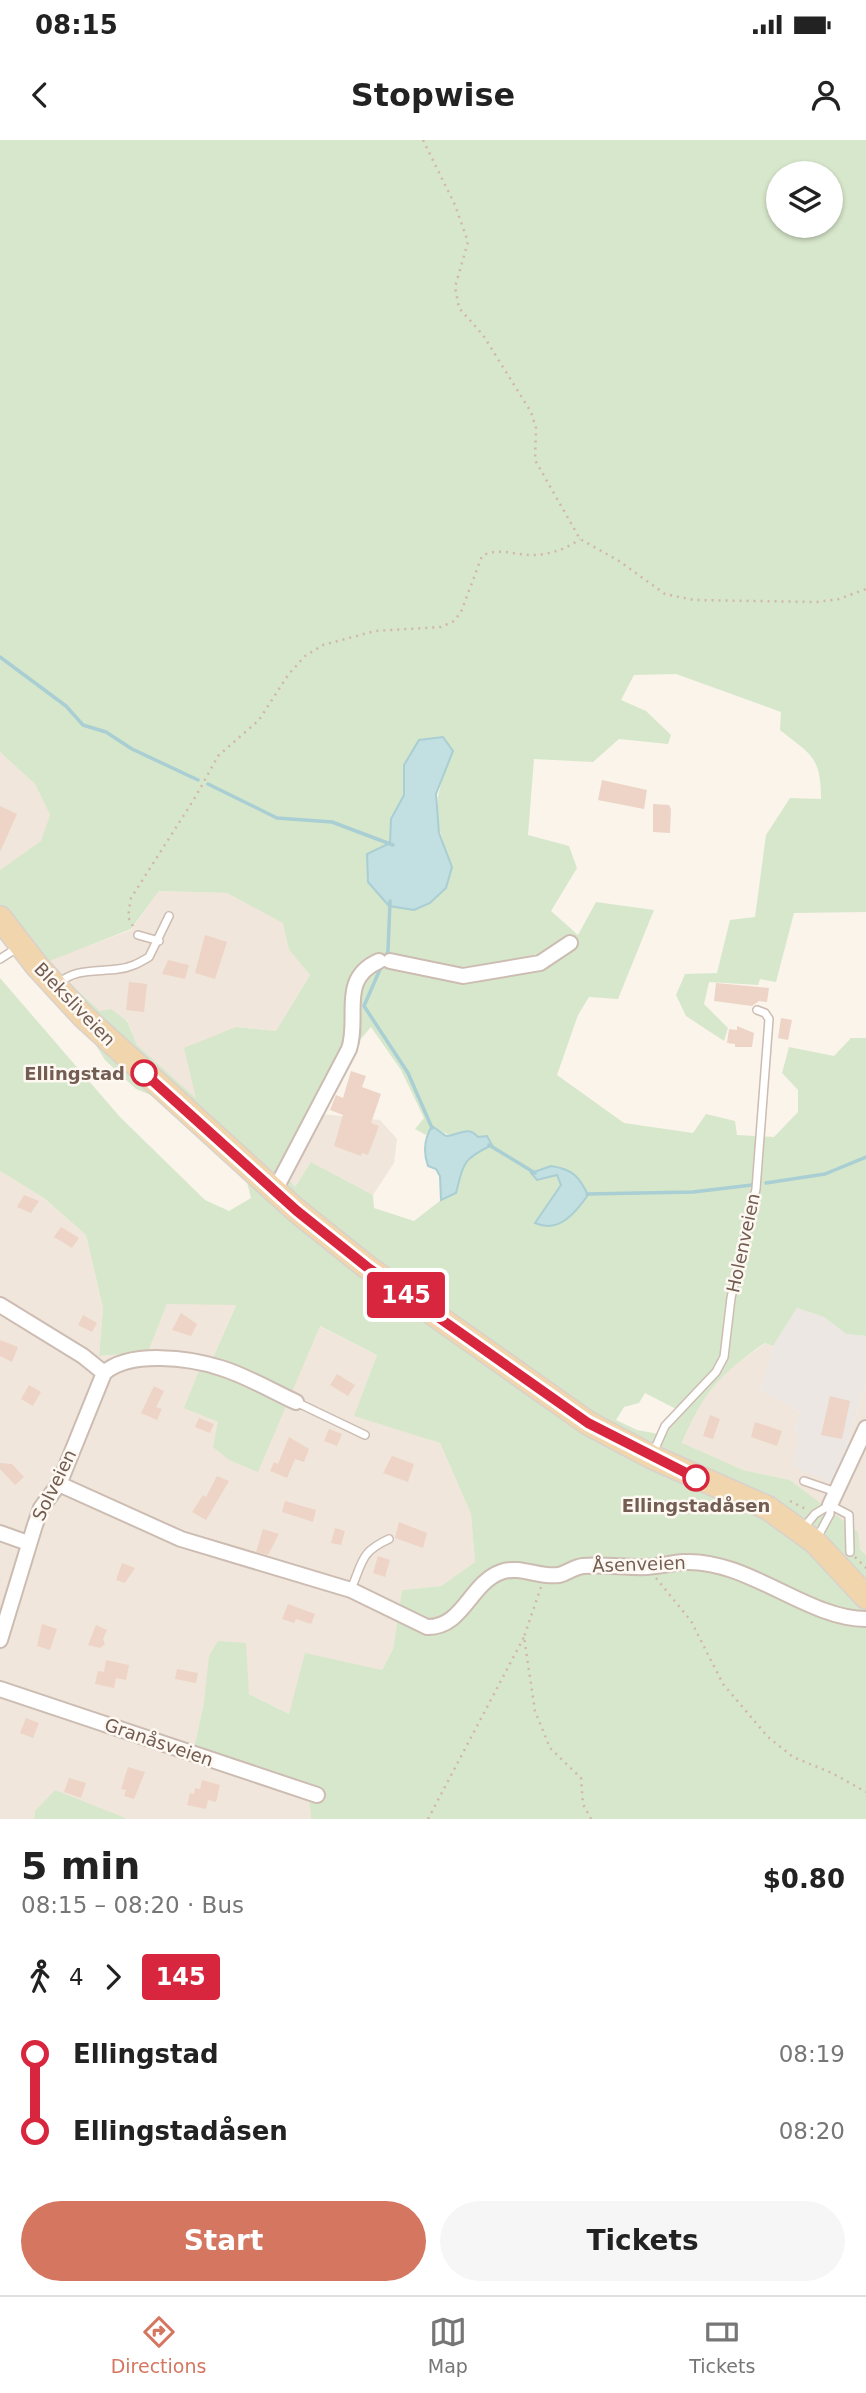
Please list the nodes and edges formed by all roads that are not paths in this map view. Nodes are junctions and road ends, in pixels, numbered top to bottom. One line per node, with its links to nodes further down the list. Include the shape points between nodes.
1 (169, 916): 4 (lane)
2 (0, 918): 6 (main road, Bleksliveien)
3 (138, 935): 4 (lane)
4 (159, 941): 8 (lane, via 149,957 134,965 79,972)
5 (570, 943): 10 (street, via 540,963 463,976 385,961 364,970 353,987 349,1049)
6 (20, 946): 7 (lane); 8 (main road, Bleksliveien)
7 (0, 959)
8 (56, 987): 10 (main road, Bleksliveien)
9 (757, 1010): 16 (lane, Holenveien, via 769,1019 767,1076 756,1189 731,1298 724,1357 716,1372 664,1426)
10 (275, 1190): 16 (main road, Bleksliveien, via 367,1267 477,1347 588,1423)
11 (0, 1305): 12 (street)
12 (104, 1373): 13 (street, via 128,1362 192,1362 229,1371); 18 (street, Solveien)
13 (296, 1402): 15 (lane)
14 (866, 1428): 19 (street)
15 (365, 1436)
16 (652, 1457): 21 (main road, Bleksliveien, via 768,1508)
17 (804, 1480): 19 (lane)
18 (59, 1484): 23 (street, Solveien, via 41,1508); 25 (street, Åsenveien, via 181,1539)
19 (833, 1499): 21 (lane, via 830,1514); 21 (lane, via 815,1514); 24 (lane, via 849,1515)
20 (0, 1533): 23 (street)
21 (808, 1536): 26 (main road, Bleksliveien)
22 (389, 1539): 25 (lane, via 364,1554)
23 (28, 1543): 28 (street, Solveien)
24 (850, 1552)
25 (351, 1590): 27 (street, Åsenveien, via 417,1624 435,1628 458,1613 492,1576 512,1570 561,1574 582,1566 704,1563 754,1578 831,1612)
26 (866, 1598)
27 (866, 1619)
28 (0, 1640)
29 (0, 1689): 30 (street, Granåsveien)
30 (317, 1795)

